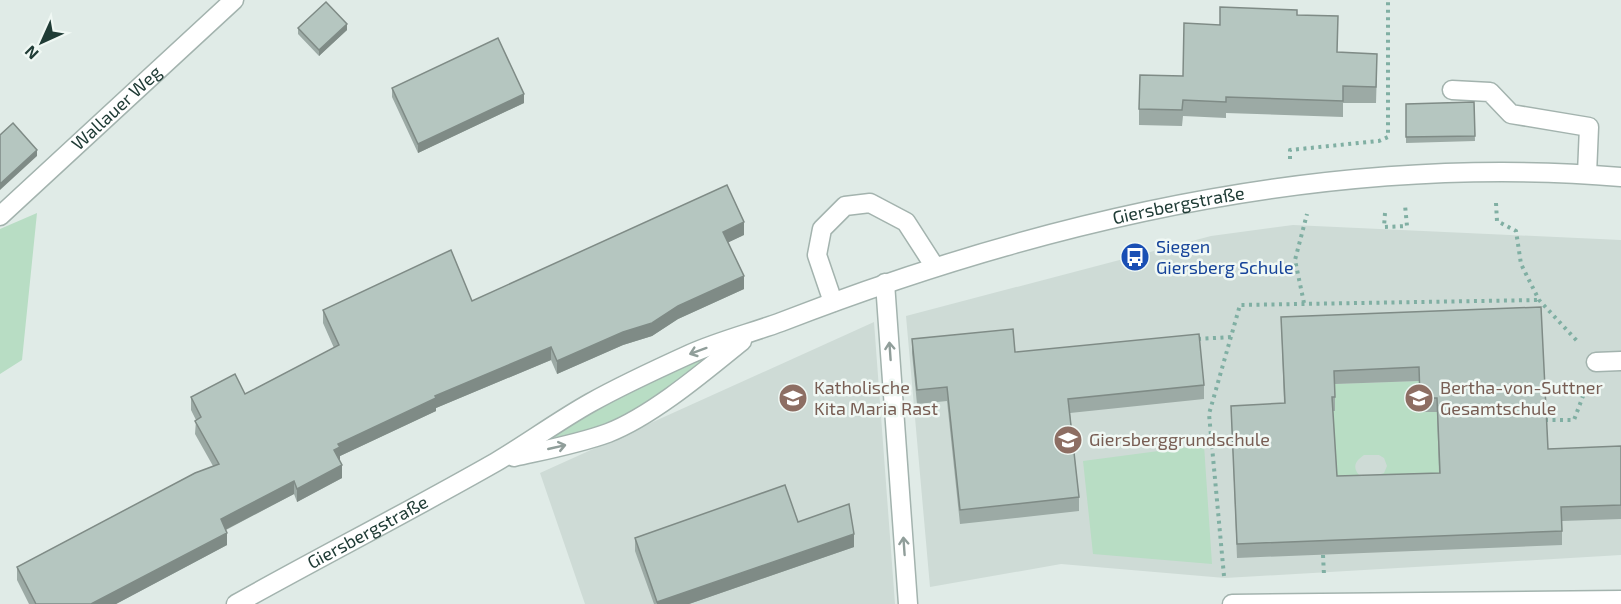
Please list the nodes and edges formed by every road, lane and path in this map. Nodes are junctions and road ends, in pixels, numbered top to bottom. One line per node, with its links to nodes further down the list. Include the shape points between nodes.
1 (234, 0): 11 (street, Wallauer Weg)
2 (1388, 0): 4 (path, via 1388,138)
3 (1452, 90): 5 (street, via 1490,92 1511,114 1589,127)
4 (1290, 150)
5 (1587, 174): 6 (street, Giersbergstraße); 12 (street, Giersbergstraße, via 1460,173 1281,188 1138,212)
6 (1621, 177)
7 (1496, 203): 14 (path, via 1497,221 1516,231 1521,264)
8 (1405, 205): 9 (path, via 1407,226 1384,227)
9 (1385, 213)
10 (1307, 214): 16 (path, via 1295,260)
11 (0, 216)
12 (936, 267): 13 (street, Giersbergstraße); 15 (street, via 906,222 870,203 845,206 822,229 817,255)
13 (885, 283): 15 (street, Giersbergstraße); 27 (street, one-way to 13)
14 (1539, 300): 16 (path); 21 (path)
15 (832, 302): 17 (street, Giersbergstraße)
16 (1304, 303): 18 (path, via 1240,305)
17 (753, 332): 23 (street, Giersbergstraße, one-way to 23, via 693,353 590,403); 23 (street, Giersbergstraße, one-way to 17, via 610,432 652,409)
18 (1231, 337): 19 (path); 24 (path, via 1209,414)
19 (1198, 339)
20 (1621, 361): 21 (street)
21 (1596, 362): 22 (path, via 1574,420)
22 (1545, 420)
23 (500, 459): 26 (street, Giersbergstraße)
24 (1224, 582)
25 (1621, 600): 28 (street)
26 (245, 602)
27 (908, 604)
28 (1232, 604)

